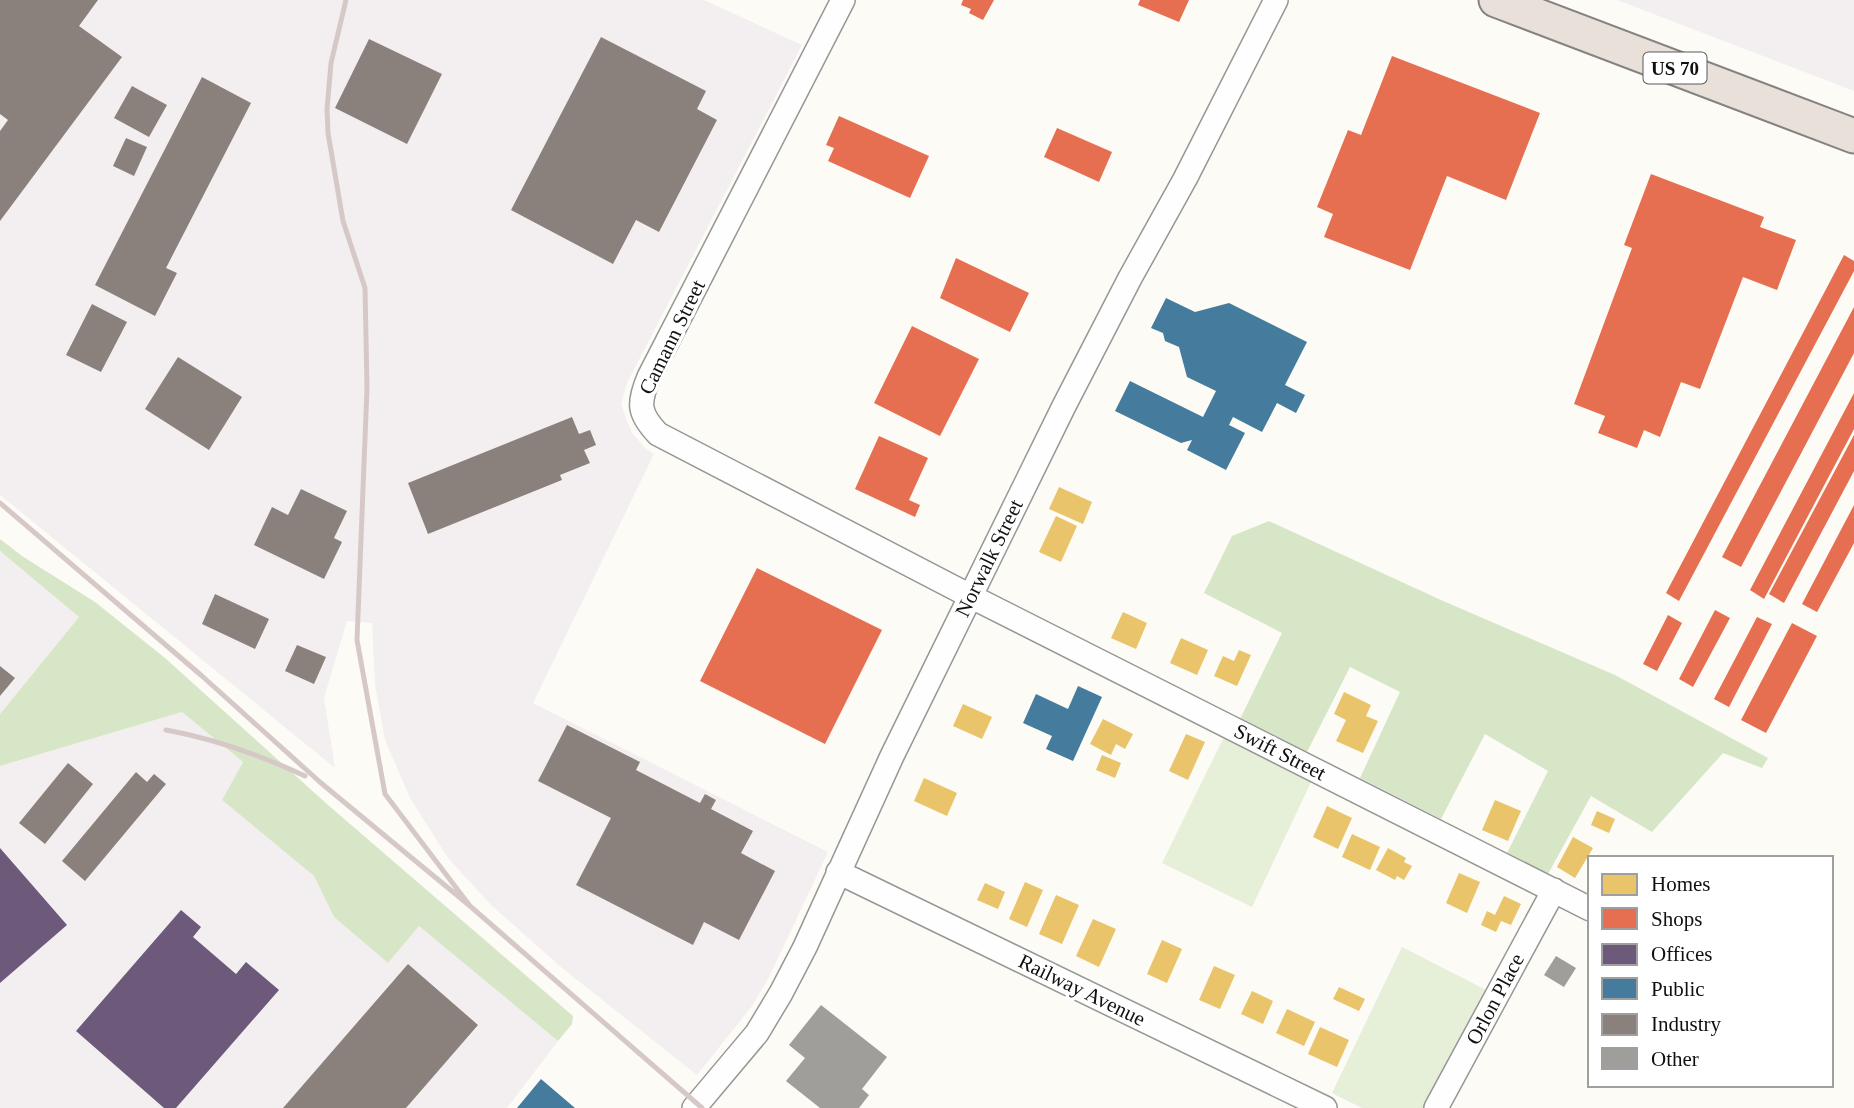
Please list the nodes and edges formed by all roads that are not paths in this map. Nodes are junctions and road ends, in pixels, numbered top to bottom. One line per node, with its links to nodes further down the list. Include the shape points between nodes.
1 (842, 0): 5 (street, Camann Street, via 649,377 640,405 658,434)
2 (1276, 0): 5 (street, Norwalk Street, via 1091,352)
3 (1496, 0): 4 (highway, US 70)
4 (1854, 136)
5 (970, 596): 6 (street, Norwalk Street); 7 (street, Swift Street)
6 (838, 872): 9 (street, Norwalk Street, via 770,1014); 10 (street, Railway Avenue)
7 (1554, 890): 8 (street, Swift Street); 11 (street, Orlon Place)
8 (1588, 908)
9 (694, 1108)
10 (1325, 1108)
11 (1436, 1108)

